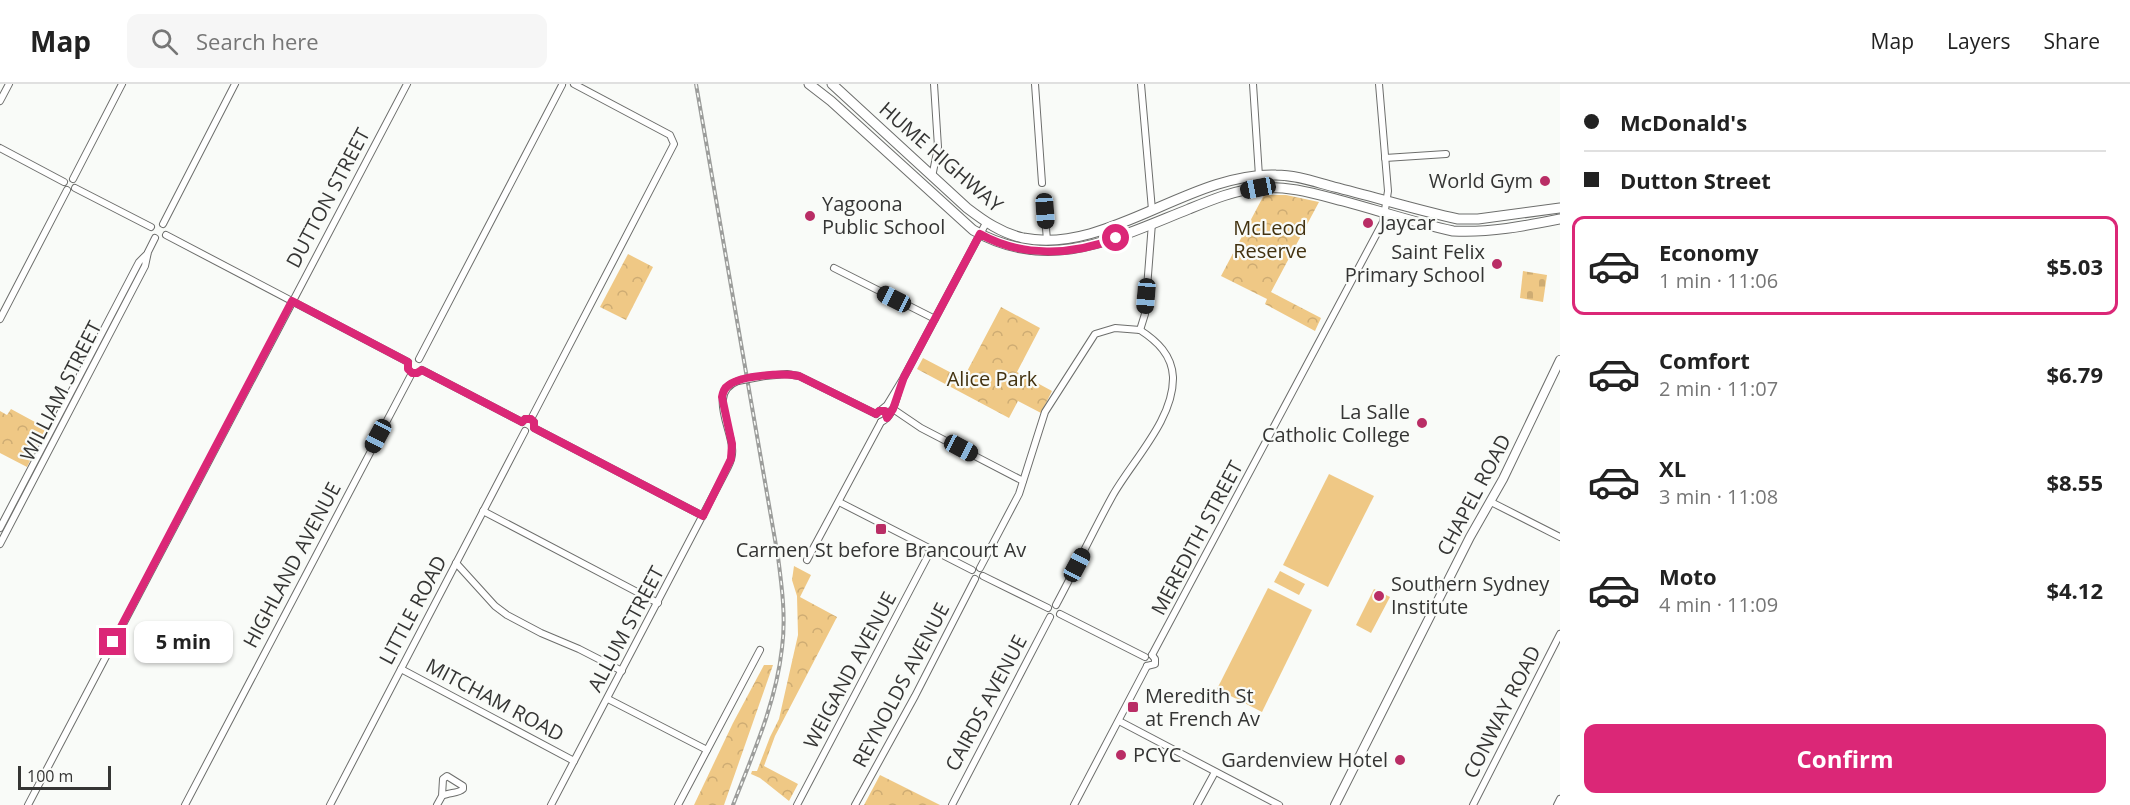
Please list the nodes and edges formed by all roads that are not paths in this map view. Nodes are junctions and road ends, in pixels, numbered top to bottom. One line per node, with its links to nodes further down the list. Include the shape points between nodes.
1 (9, 84): 14 (street)
2 (122, 84): 20 (street)
3 (235, 84): 34 (street)
4 (407, 84): 43 (street, DUTTON STREET)
5 (572, 84): 13 (street); 56 (street, via 670,135 674,141)
6 (809, 84): 37 (highway, HUME HIGHWAY)
7 (832, 84): 19 (highway, HUME HIGHWAY)
8 (934, 84): 19 (street, via 939,147)
9 (1035, 84): 22 (street)
10 (1142, 84): 28 (street)
11 (1253, 84): 18 (street)
12 (1379, 84): 17 (street, MEREDITH STREET)
13 (561, 85): 47 (street)
14 (0, 101)
15 (0, 148): 21 (street)
16 (1446, 154): 17 (street)
17 (1385, 158): 25 (street, MEREDITH STREET)
18 (1259, 176): 25 (highway, HUME HIGHWAY, via 1290,176); 28 (highway, HUME HIGHWAY, via 1197,191)
19 (932, 177): 32 (highway, HUME HIGHWAY)
20 (73, 179): 21 (street); 23 (street)
21 (64, 182): 24 (street)
22 (1042, 183)
23 (75, 188): 24 (street); 35 (street)
24 (67, 190): 44 (street)
25 (1388, 201): 29 (street, MEREDITH STREET); 30 (highway, HUME HIGHWAY)
26 (1044, 205): 40 (street)
27 (1560, 208): 30 (highway, HUME HIGHWAY)
28 (1152, 210): 40 (highway, HUME HIGHWAY, via 1100,230)
29 (1386, 213): 33 (highway, HUME HIGHWAY, via 1296,189 1258,188 1214,199); 36 (highway, HUME HIGHWAY); 83 (street, MEREDITH STREET)
30 (1456, 219): 36 (highway)
31 (1560, 219): 36 (highway, HUME HIGHWAY, via 1492,230)
32 (986, 223): 37 (street); 40 (highway, HUME HIGHWAY, via 1022,238)
33 (1152, 223): 37 (highway, HUME HIGHWAY, via 1096,245 1050,251 1012,247); 46 (street)
34 (163, 224): 35 (street); 38 (street)
35 (152, 228): 39 (street)
36 (1453, 231)
37 (980, 234): 45 (street)
38 (166, 235): 39 (street); 43 (street)
39 (155, 238): 41 (street, WILLIAM STREET)
40 (1047, 240)
41 (148, 252): 66 (street, WILLIAM STREET, via 139,262); 68 (street, WILLIAM STREET, via 145,266)
42 (834, 268): 45 (street)
43 (292, 301): 49 (street); 94 (street, DUTTON STREET)
44 (0, 319)
45 (935, 319): 52 (street)
46 (1140, 330): 61 (street, via 1115,328 1095,334 1045,412); 77 (street, via 1162,348 1170,362 1173,376 1169,397 1154,433 1114,494)
47 (419, 359): 49 (street); 50 (street)
48 (1560, 360): 63 (main road, CHAPEL ROAD)
49 (408, 362): 51 (street)
50 (422, 370): 51 (street); 58 (street)
51 (412, 373): 95 (street, HIGHLAND AVENUE)
52 (904, 377): 53 (street); 54 (street)
53 (893, 409): 57 (street); 61 (street)
54 (883, 410): 55 (street); 57 (street, via 887,414)
55 (876, 414): 57 (street, via 877,419); 65 (street, ALLUM STREET, bridge, via 799,376 765,376 738,381 726,388 722,397 733,451)
56 (531, 419): 58 (street); 59 (street)
57 (884, 420): 62 (street)
58 (522, 422): 60 (street)
59 (534, 428): 60 (street); 65 (street)
60 (525, 431): 64 (street, LITTLE ROAD)
61 (1023, 481): 72 (street)
62 (839, 502): 69 (street); 70 (street)
63 (1491, 502): 67 (street); 106 (main road, CHAPEL ROAD)
64 (483, 511): 71 (street, LITTLE ROAD); 76 (street)
65 (703, 516): 76 (street, ALLUM STREET)
66 (0, 528)
67 (1560, 537)
68 (0, 544)
69 (932, 550): 73 (street); 100 (street, WEIGAND AVENUE)
70 (807, 560)
71 (456, 563): 85 (street, LITTLE ROAD); 86 (street, via 507,615)
72 (980, 568): 73 (street); 74 (street)
73 (972, 570): 75 (street)
74 (983, 576): 75 (street); 78 (street)
75 (975, 579): 101 (street, REYNOLDS AVENUE)
76 (658, 603): 86 (street, ALLUM STREET)
77 (1056, 605): 78 (street); 79 (street)
78 (1048, 608): 80 (street)
79 (1060, 614): 80 (street); 83 (street)
80 (1050, 617): 102 (street, CAIRDS AVENUE)
81 (1560, 634): 107 (street, CONWAY ROAD)
82 (760, 650): 89 (street)
83 (1149, 656): 84 (street, via 1144,663); 84 (street, MEREDITH STREET, via 1155,664)
84 (1147, 666): 88 (street)
85 (401, 669): 90 (street, MITCHAM ROAD); 96 (street, LITTLE ROAD)
86 (622, 671): 87 (street, ALLUM STREET)
87 (608, 699): 89 (street); 90 (street, ALLUM STREET)
88 (1119, 721): 91 (street); 103 (street)
89 (707, 750): 99 (street)
90 (574, 761): 98 (street, ALLUM STREET)
91 (1215, 772): 104 (street); 105 (street)
92 (442, 796): 97 (street)
93 (1560, 799): 108 (street)
94 (28, 805)
95 (185, 805)
96 (330, 805)
97 (437, 805)
98 (551, 805)
99 (678, 805)
100 (797, 805)
101 (855, 805)
102 (951, 805)
103 (1074, 805)
104 (1197, 805)
105 (1279, 805)
106 (1335, 805)
107 (1473, 805)
108 (1557, 805)

